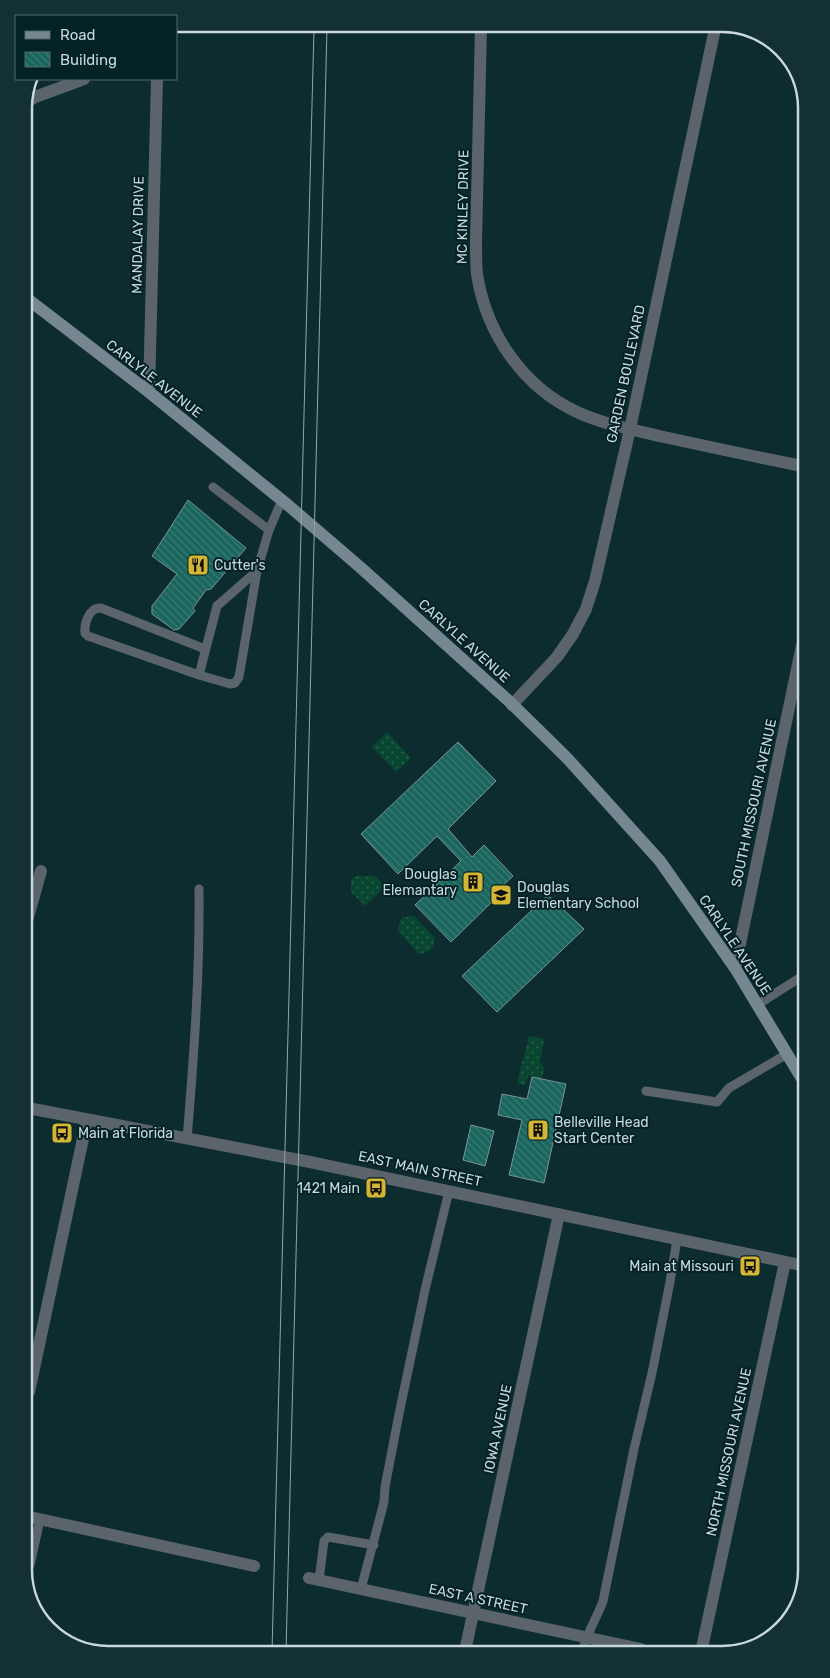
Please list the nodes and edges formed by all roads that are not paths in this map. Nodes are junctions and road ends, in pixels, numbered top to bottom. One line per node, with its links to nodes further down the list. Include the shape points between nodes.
1 (481, 33): 8 (street, MC KINLEY DRIVE, via 477,273 492,325 524,375 548,396 577,412)
2 (714, 33): 8 (street, GARDEN BOULEVARD)
3 (81, 80): 5 (street)
4 (157, 80): 7 (street, MANDALAY DRIVE)
5 (34, 97)
6 (33, 303): 7 (main road, CARLYLE AVENUE)
7 (149, 392): 11 (main road, CARLYLE AVENUE)
8 (630, 429): 9 (street, MC KINLEY DRIVE); 17 (street, GARDEN BOULEVARD, via 586,609 557,657)
9 (798, 465)
10 (213, 487): 12 (lane)
11 (282, 500): 12 (lane); 17 (main road, CARLYLE AVENUE)
12 (269, 530): 13 (lane)
13 (257, 571): 14 (lane, via 217,606); 16 (lane, via 238,681 230,684)
14 (205, 649): 16 (lane); 16 (lane, via 97,607 84,628 88,636)
15 (798, 664): 21 (street, SOUTH MISSOURI AVENUE)
16 (199, 676)
17 (512, 705): 21 (main road, CARLYLE AVENUE, via 567,758 660,861)
18 (41, 871): 20 (street)
19 (199, 889): 29 (lane, via 200,946)
20 (32, 901)
21 (735, 968): 23 (main road, CARLYLE AVENUE)
22 (798, 979): 23 (lane)
23 (757, 1005): 24 (main road, CARLYLE AVENUE)
24 (787, 1054): 25 (main road, CARLYLE AVENUE); 26 (lane, via 729,1088 717,1102)
25 (798, 1072)
26 (646, 1091)
27 (32, 1109): 28 (street, EAST MAIN STREET)
28 (88, 1120): 29 (street, EAST MAIN STREET); 35 (street)
29 (187, 1139): 30 (street, EAST MAIN STREET)
30 (449, 1191): 31 (street, EAST MAIN STREET); 37 (lane, via 425,1290)
31 (559, 1214): 32 (street, EAST MAIN STREET); 42 (street, IOWA AVENUE)
32 (677, 1239): 33 (street, EAST MAIN STREET); 43 (lane, via 605,1593)
33 (785, 1262): 34 (street, EAST MAIN STREET); 47 (street, NORTH MISSOURI AVENUE)
34 (798, 1265)
35 (32, 1378)
36 (35, 1519): 38 (lane); 39 (street)
37 (374, 1545): 40 (lane, via 328,1537 324,1541); 41 (lane)
38 (32, 1546)
39 (254, 1566)
40 (314, 1579): 41 (street, EAST A STREET)
41 (361, 1589): 42 (street, EAST A STREET)
42 (473, 1613): 43 (street, EAST A STREET); 44 (street, IOWA AVENUE)
43 (586, 1637): 45 (lane); 46 (street, EAST A STREET)
44 (466, 1646)
45 (584, 1646)
46 (627, 1646)
47 (702, 1646)

